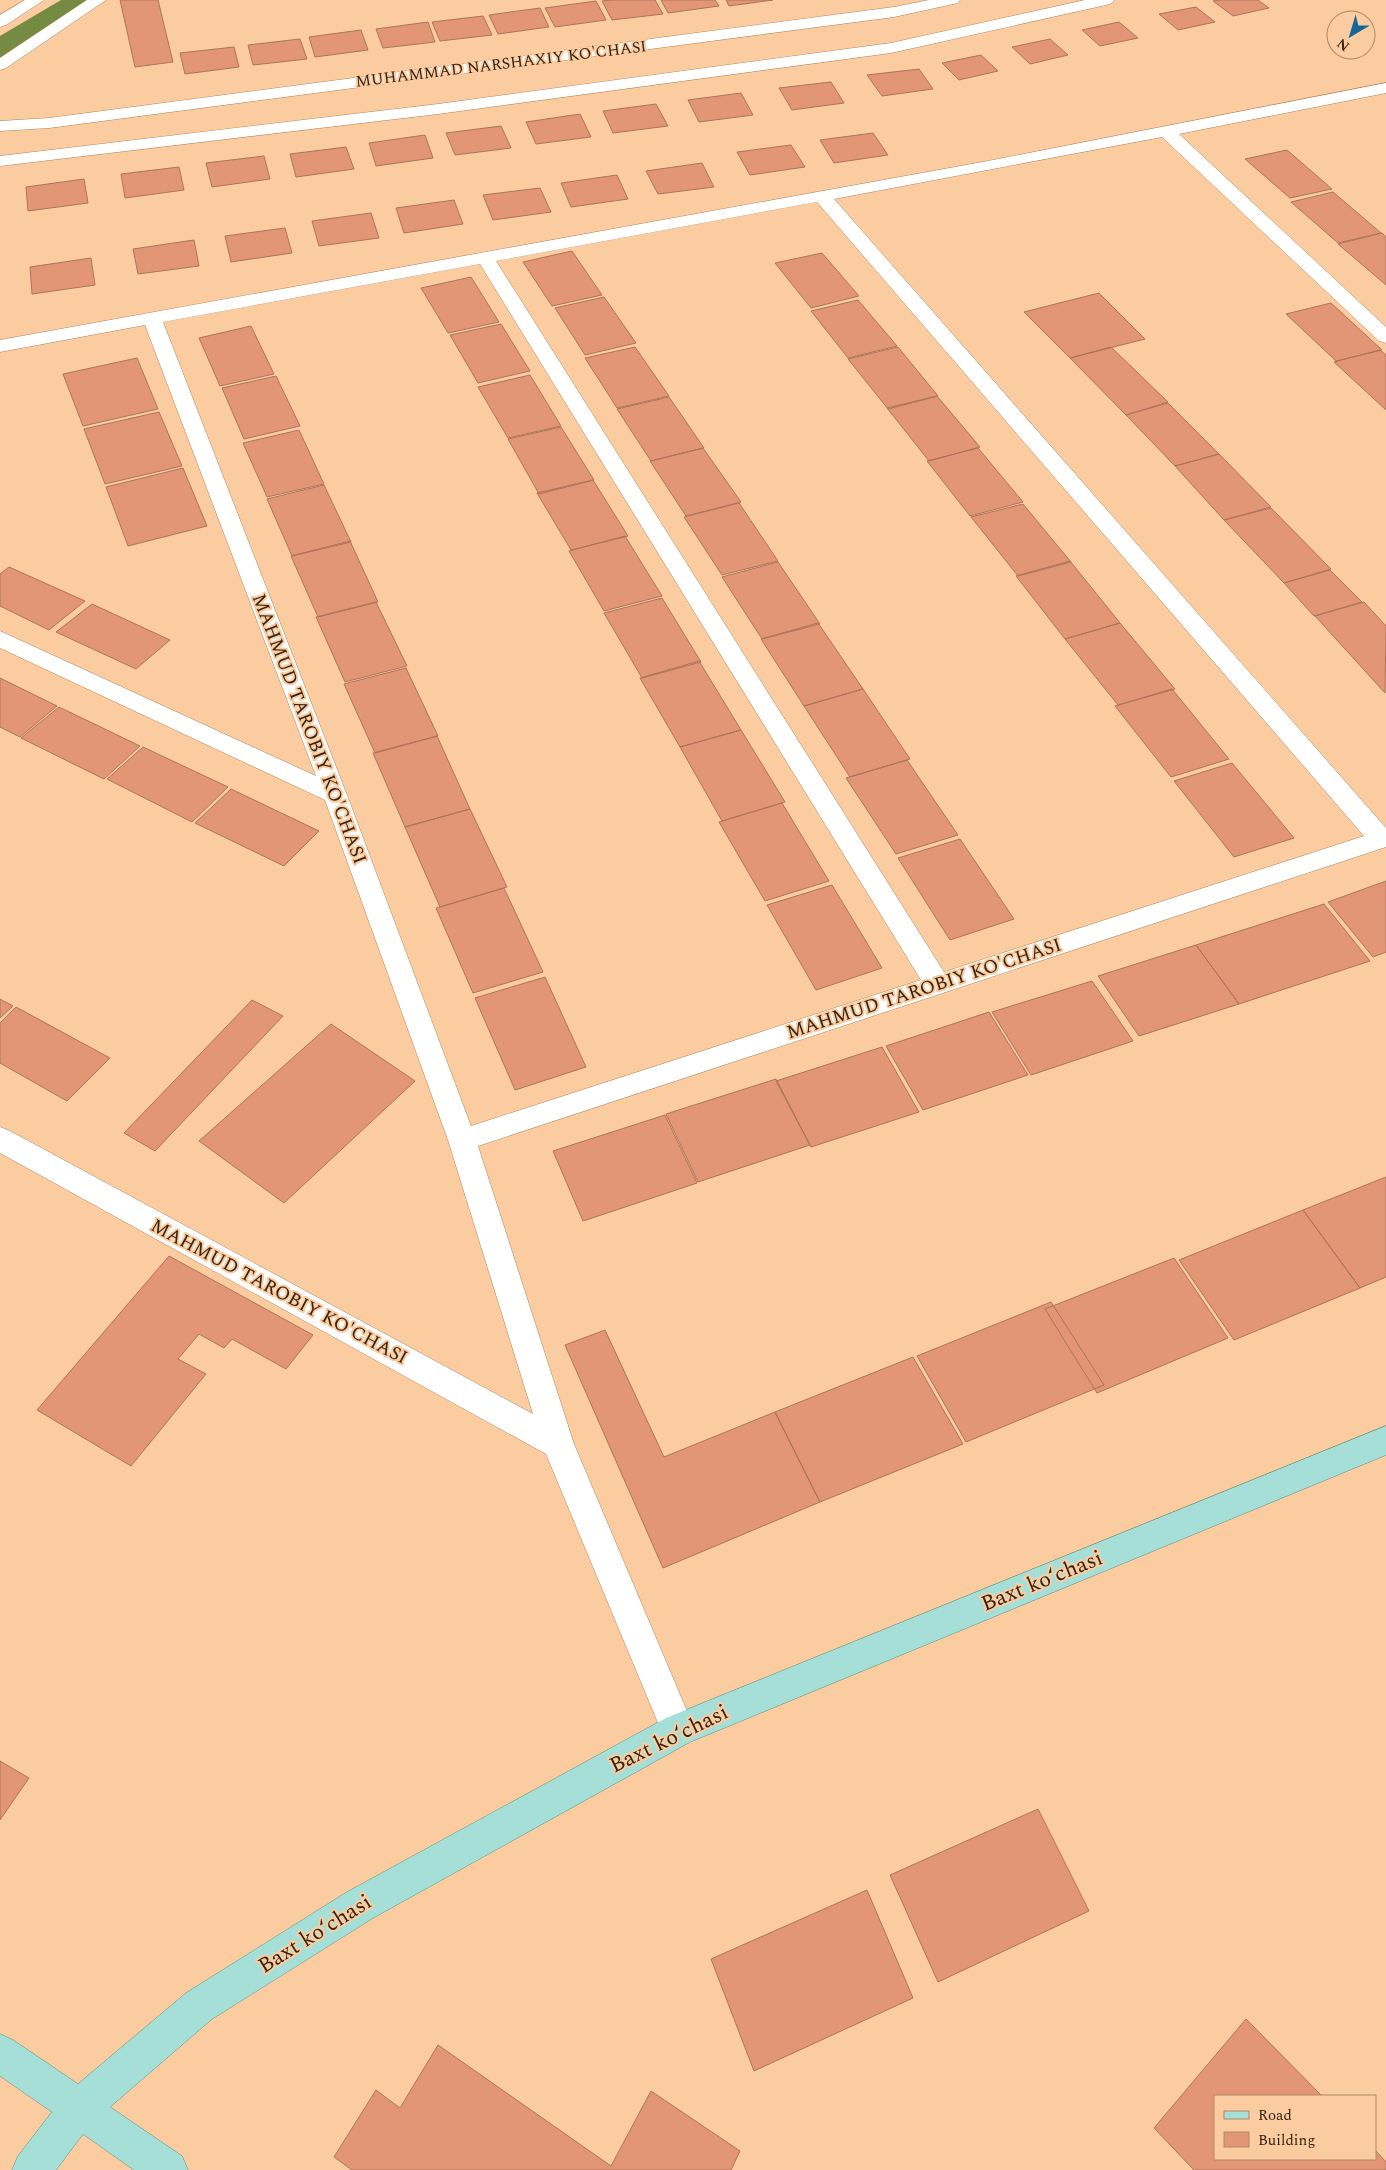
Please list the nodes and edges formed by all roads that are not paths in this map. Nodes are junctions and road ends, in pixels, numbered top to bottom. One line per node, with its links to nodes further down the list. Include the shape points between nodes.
1 (36, 0): 5 (street)
2 (98, 0): 6 (street)
3 (952, 0): 8 (street, MUHAMMAD NARSHAXIY KO'CHASI, via 894,12 50,123)
4 (1106, 0): 10 (street, via 891,48 438,109)
5 (3, 18)
6 (0, 65)
7 (1386, 88): 9 (street)
8 (0, 126)
9 (1166, 131): 11 (street); 14 (street)
10 (0, 161)
11 (822, 196): 12 (street); 18 (street)
12 (486, 258): 13 (street); 19 (street)
13 (152, 319): 15 (street); 17 (street, MAHMUD TAROBIY KO'CHASI)
14 (1386, 337)
15 (0, 346)
16 (0, 639): 17 (street)
17 (334, 796): 21 (street, MAHMUD TAROBIY KO'CHASI)
18 (1384, 838): 19 (street, MAHMUD TAROBIY KO'CHASI)
19 (938, 985): 21 (street, MAHMUD TAROBIY KO'CHASI)
20 (0, 1139): 23 (street, MAHMUD TAROBIY KO'CHASI)
21 (462, 1140): 23 (street, MAHMUD TAROBIY KO'CHASI)
22 (1386, 1440): 24 (main road, Baxt koʻchasi)
23 (558, 1444): 24 (street, MAHMUD TAROBIY KO'CHASI)
24 (678, 1730): 26 (main road, Baxt koʻchasi, via 360,1905 208,2001)
25 (0, 2053): 26 (main road)
26 (79, 2108): 27 (main road, Baxt koʻchasi); 28 (main road)
27 (32, 2170)
28 (168, 2170)

